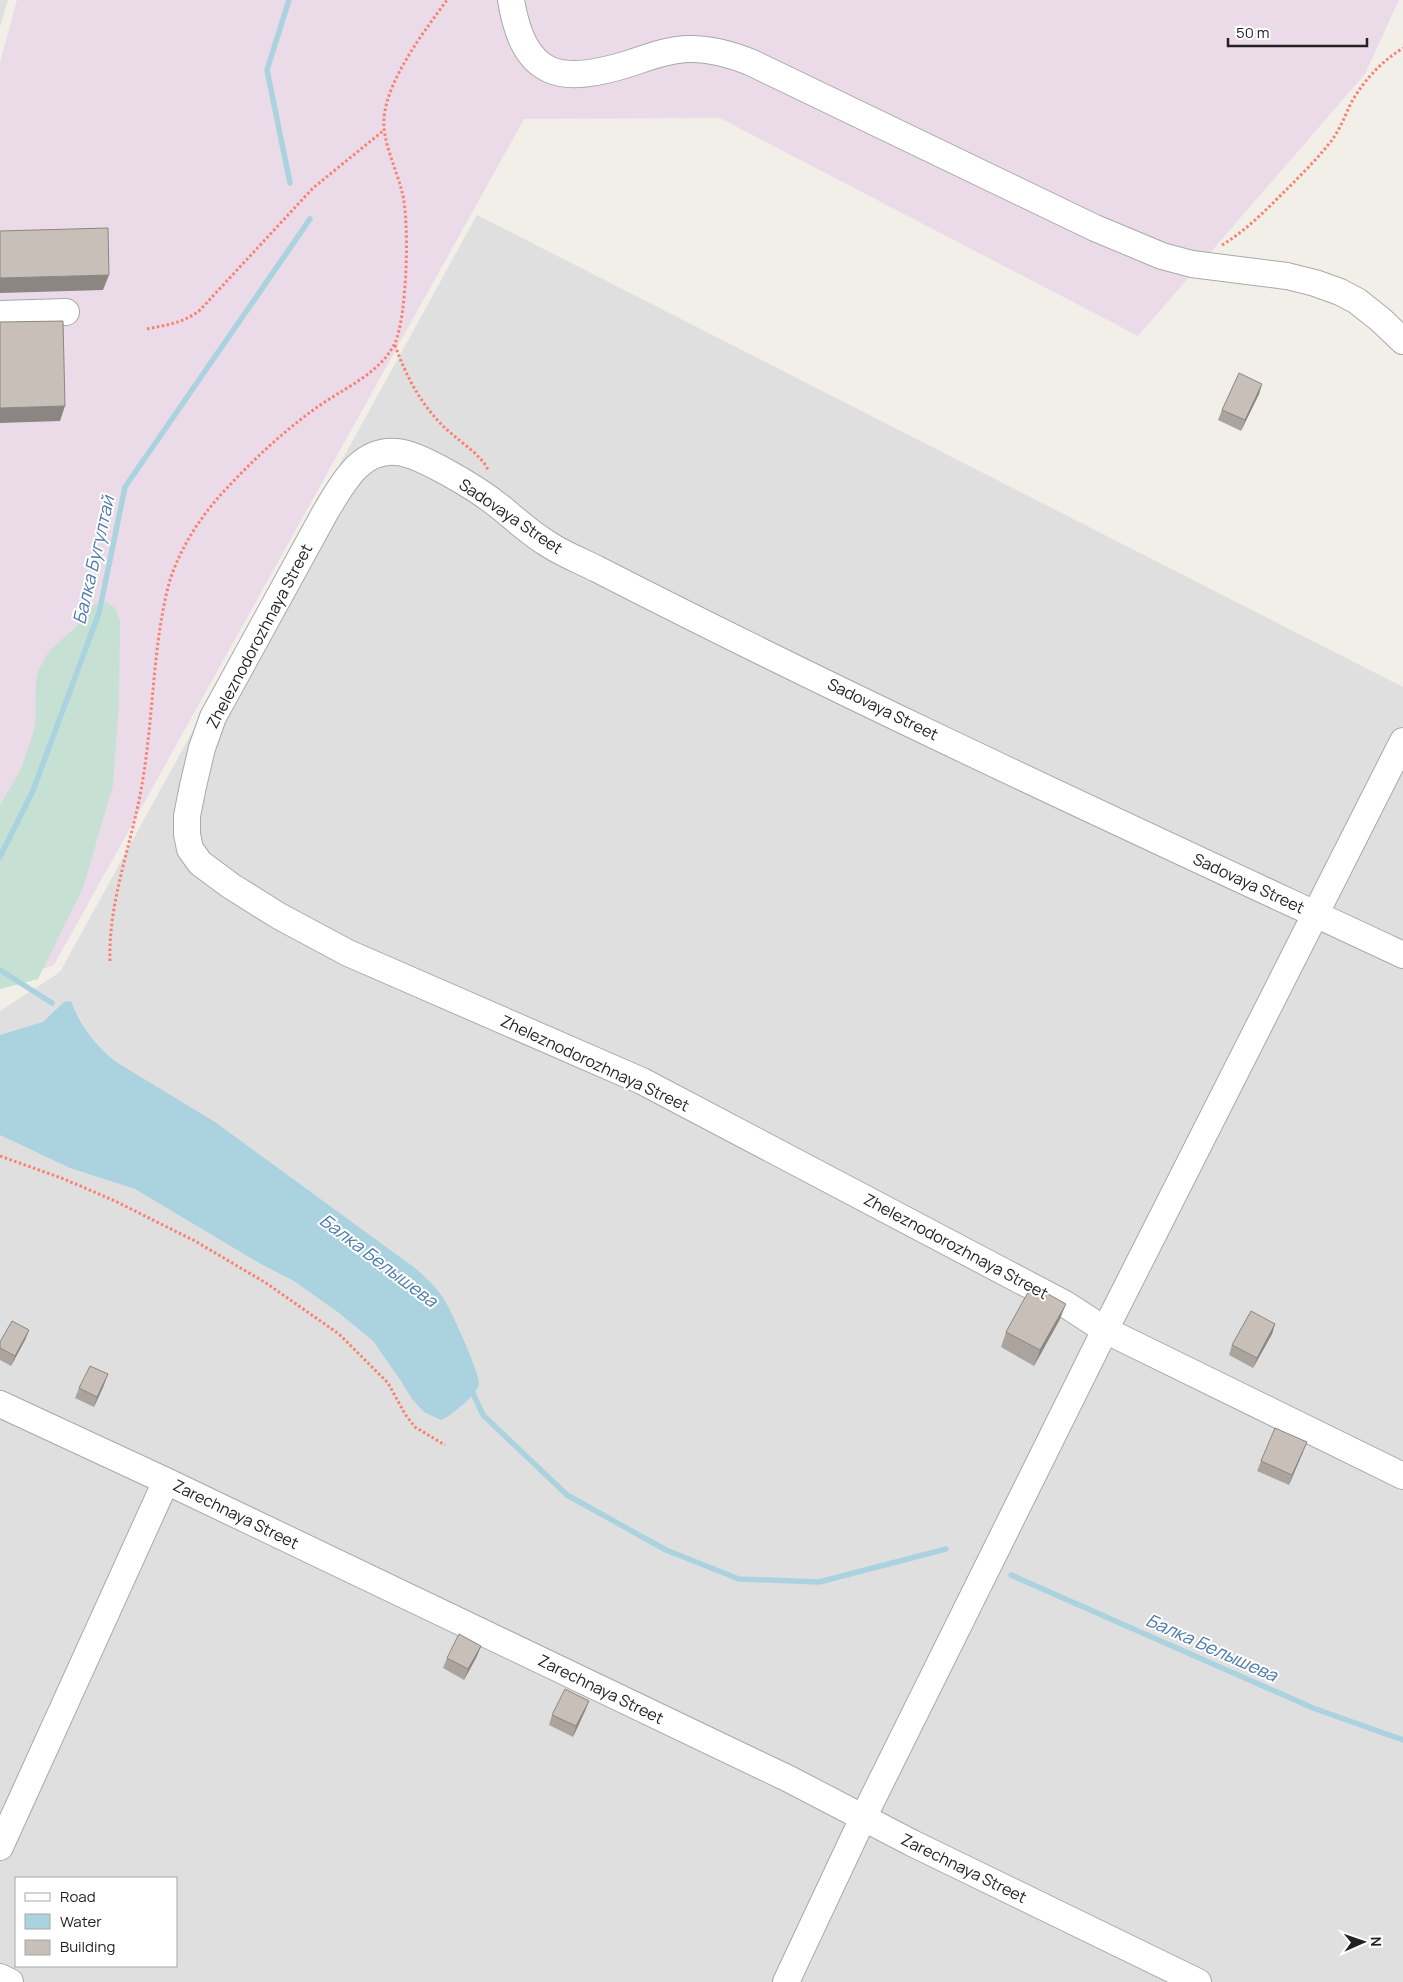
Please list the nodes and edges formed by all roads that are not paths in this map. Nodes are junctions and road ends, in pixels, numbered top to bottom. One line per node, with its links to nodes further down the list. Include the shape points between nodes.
1 (511, 0): 4 (street, via 520,39 532,57 545,68 560,74 578,76 602,72 662,53 687,49 730,54 1094,228 1162,256 1216,268 1286,276 1340,292 1381,320)
2 (66, 312): 3 (street)
3 (0, 314)
4 (1403, 340)
5 (375, 454): 7 (street, Sadovaya Street, via 393,451 411,454 496,504 548,544 678,611); 9 (street, Zheleznodorozhnaya Street, via 345,479 213,717 202,748 187,816 190,849 200,863 279,916 348,953 642,1080 1065,1304)
6 (1403, 741): 7 (street)
7 (1315, 914): 8 (street, Sadovaya Street); 9 (street)
8 (1403, 955)
9 (1105, 1330): 11 (street, Zheleznodorozhnaya Street); 13 (street)
10 (0, 1404): 12 (street, Zarechnaya Street)
11 (1403, 1476)
12 (166, 1481): 13 (street, Zarechnaya Street, via 789,1779); 14 (street)
13 (863, 1818): 17 (street); 18 (street, Zarechnaya Street)
14 (0, 1847)
15 (0, 1977): 16 (street)
16 (10, 1982)
17 (786, 1982)
18 (1198, 1982)

